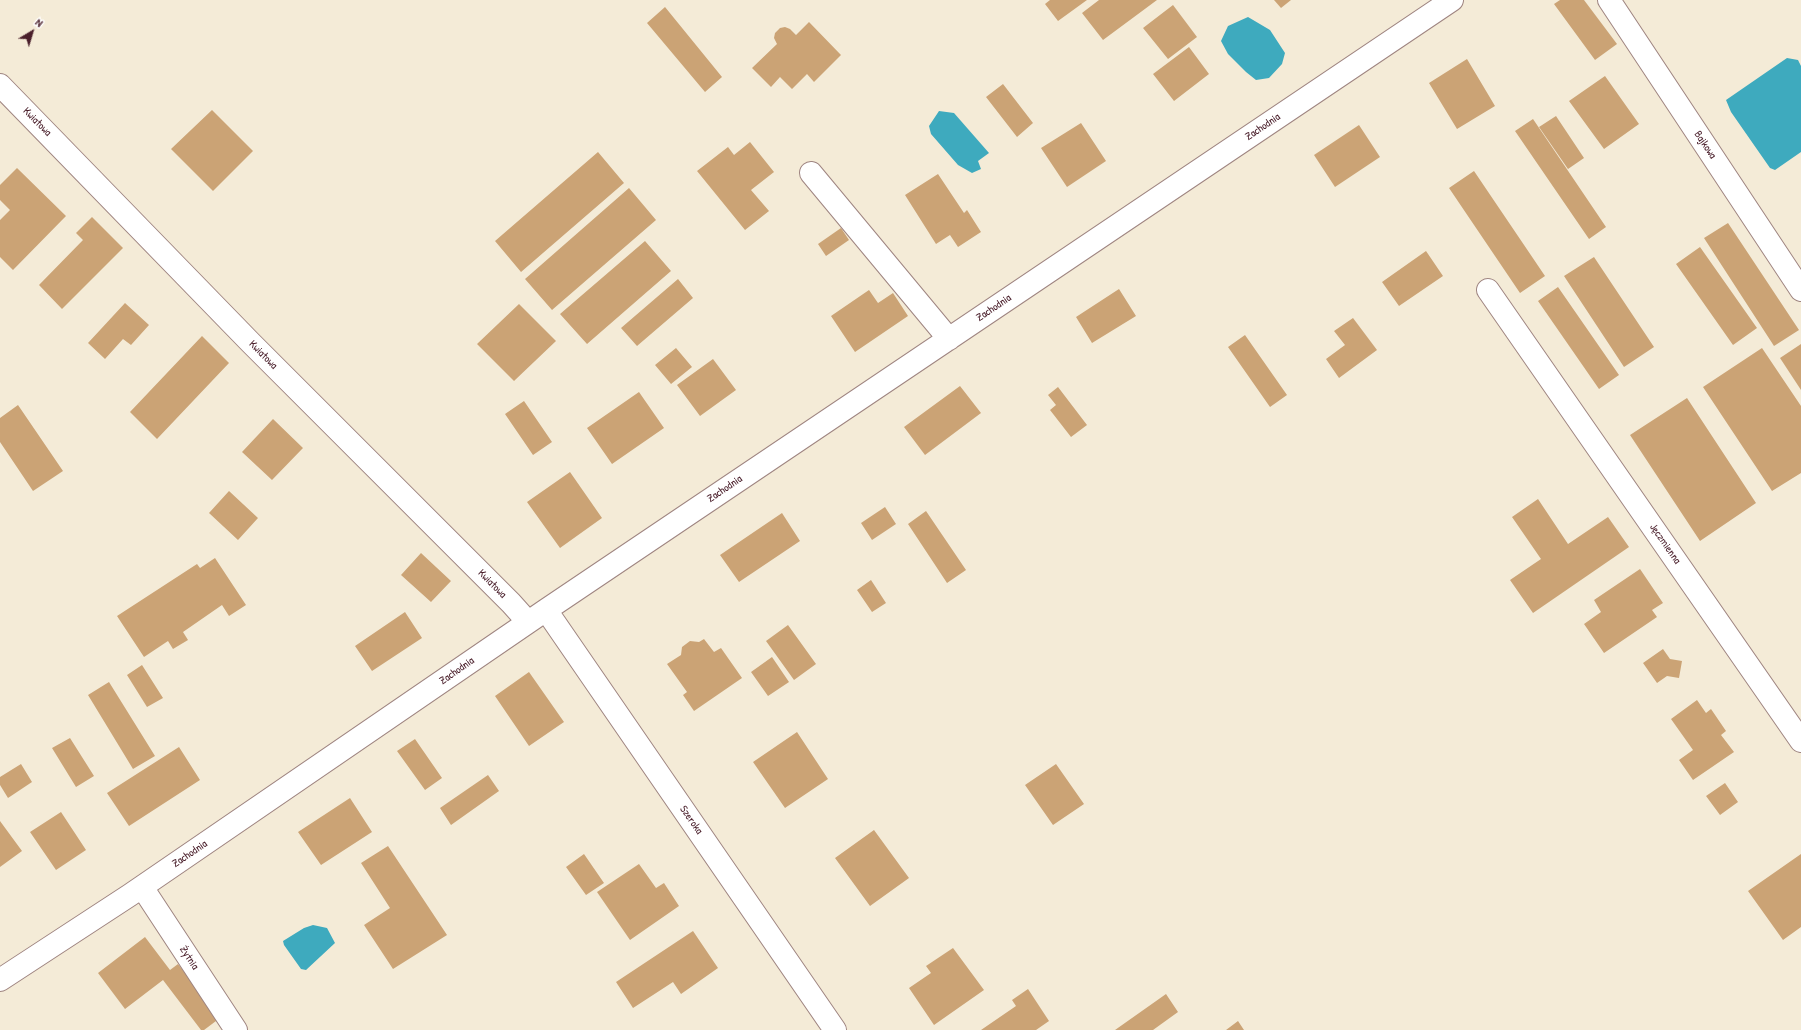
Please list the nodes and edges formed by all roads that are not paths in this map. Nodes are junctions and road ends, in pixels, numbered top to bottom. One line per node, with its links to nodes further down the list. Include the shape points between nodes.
1 (1452, 0): 7 (street, Zachodnia)
2 (1609, 0): 6 (street, Bajkowa)
3 (0, 85): 9 (street, Kwiatowa)
4 (811, 173): 7 (street)
5 (1488, 290): 10 (street, Jęczmienna)
6 (1801, 290)
7 (949, 339): 8 (street, Zachodnia)
8 (546, 610): 9 (street, Zachodnia); 14 (street, Szeroka)
9 (528, 622): 11 (street, Zachodnia)
10 (1801, 741)
11 (142, 886): 12 (street, Zachodnia); 13 (street, Żytnia)
12 (3, 973)
13 (236, 1030)
14 (835, 1030)

